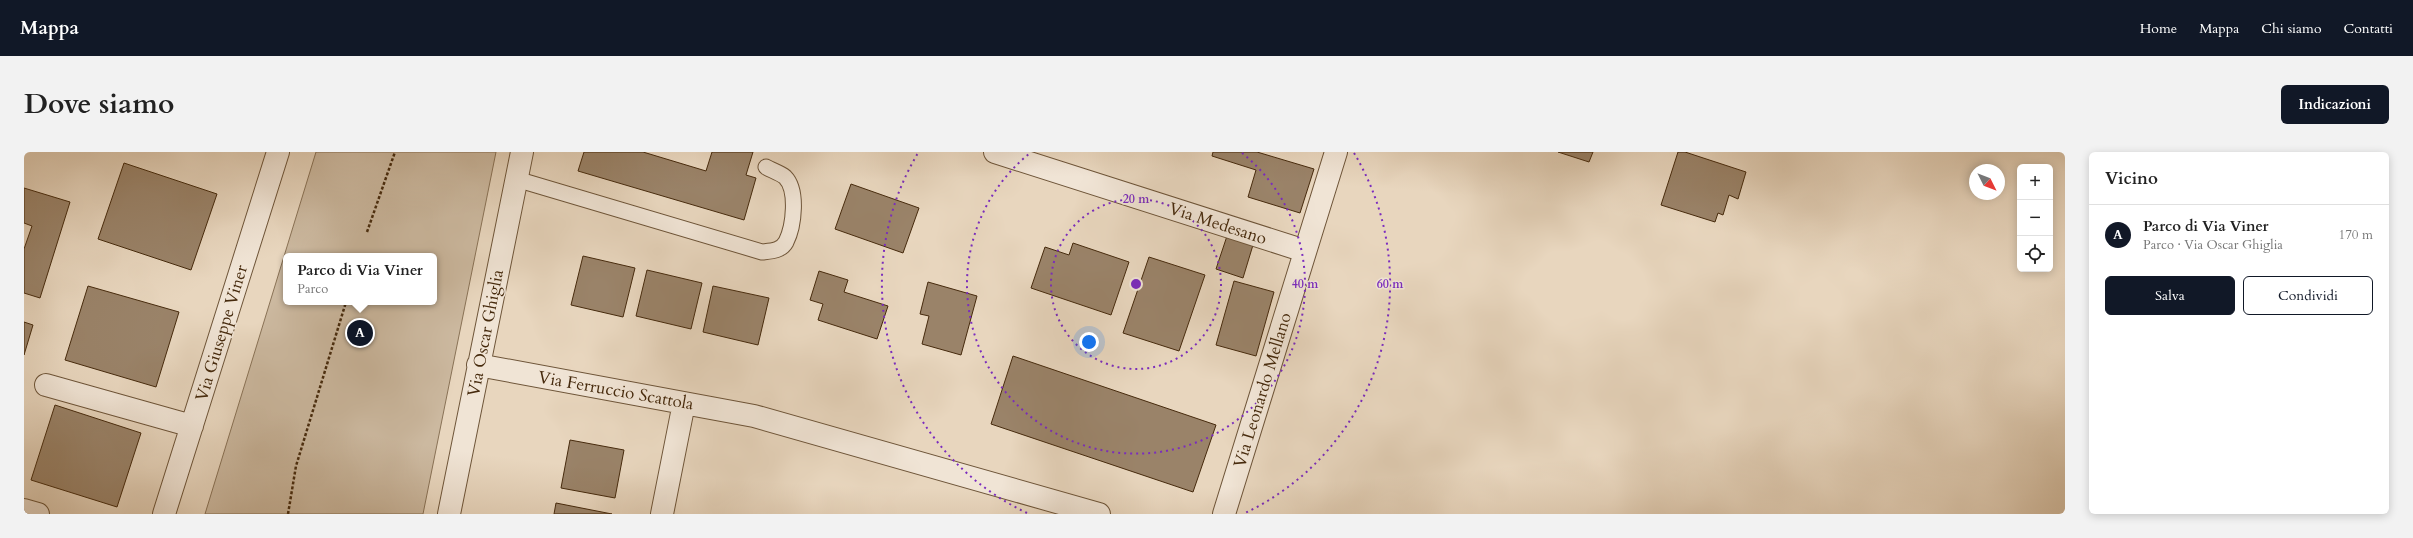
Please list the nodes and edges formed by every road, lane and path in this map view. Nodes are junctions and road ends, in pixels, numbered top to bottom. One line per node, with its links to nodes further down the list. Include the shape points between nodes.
1 (278, 152): 14 (street, Via Giuseppe Viner)
2 (395, 152): 8 (path)
3 (522, 152): 7 (street, Via Oscar Ghiglia)
4 (995, 152): 9 (street, Via Medesano)
5 (1336, 152): 9 (street, Via Leonardo Mellano)
6 (766, 168): 7 (lane, via 785,177 794,194 792,221 786,242 775,251 762,252)
7 (516, 179): 11 (street, Via Oscar Ghiglia)
8 (367, 232)
9 (1305, 251): 22 (street, Via Leonardo Mellano)
10 (345, 305): 18 (path, via 296,466)
11 (478, 365): 13 (street, Via Ferruccio Scattola); 19 (street, Via Oscar Ghiglia)
12 (46, 385): 14 (street)
13 (684, 403): 20 (street); 21 (street, Via Ferruccio Scattola, via 754,416)
14 (192, 426): 17 (street, Via Giuseppe Viner)
15 (24, 510): 16 (street)
16 (38, 514)
17 (164, 514)
18 (288, 514)
19 (449, 514)
20 (662, 514)
21 (1099, 514)
22 (1224, 514)

